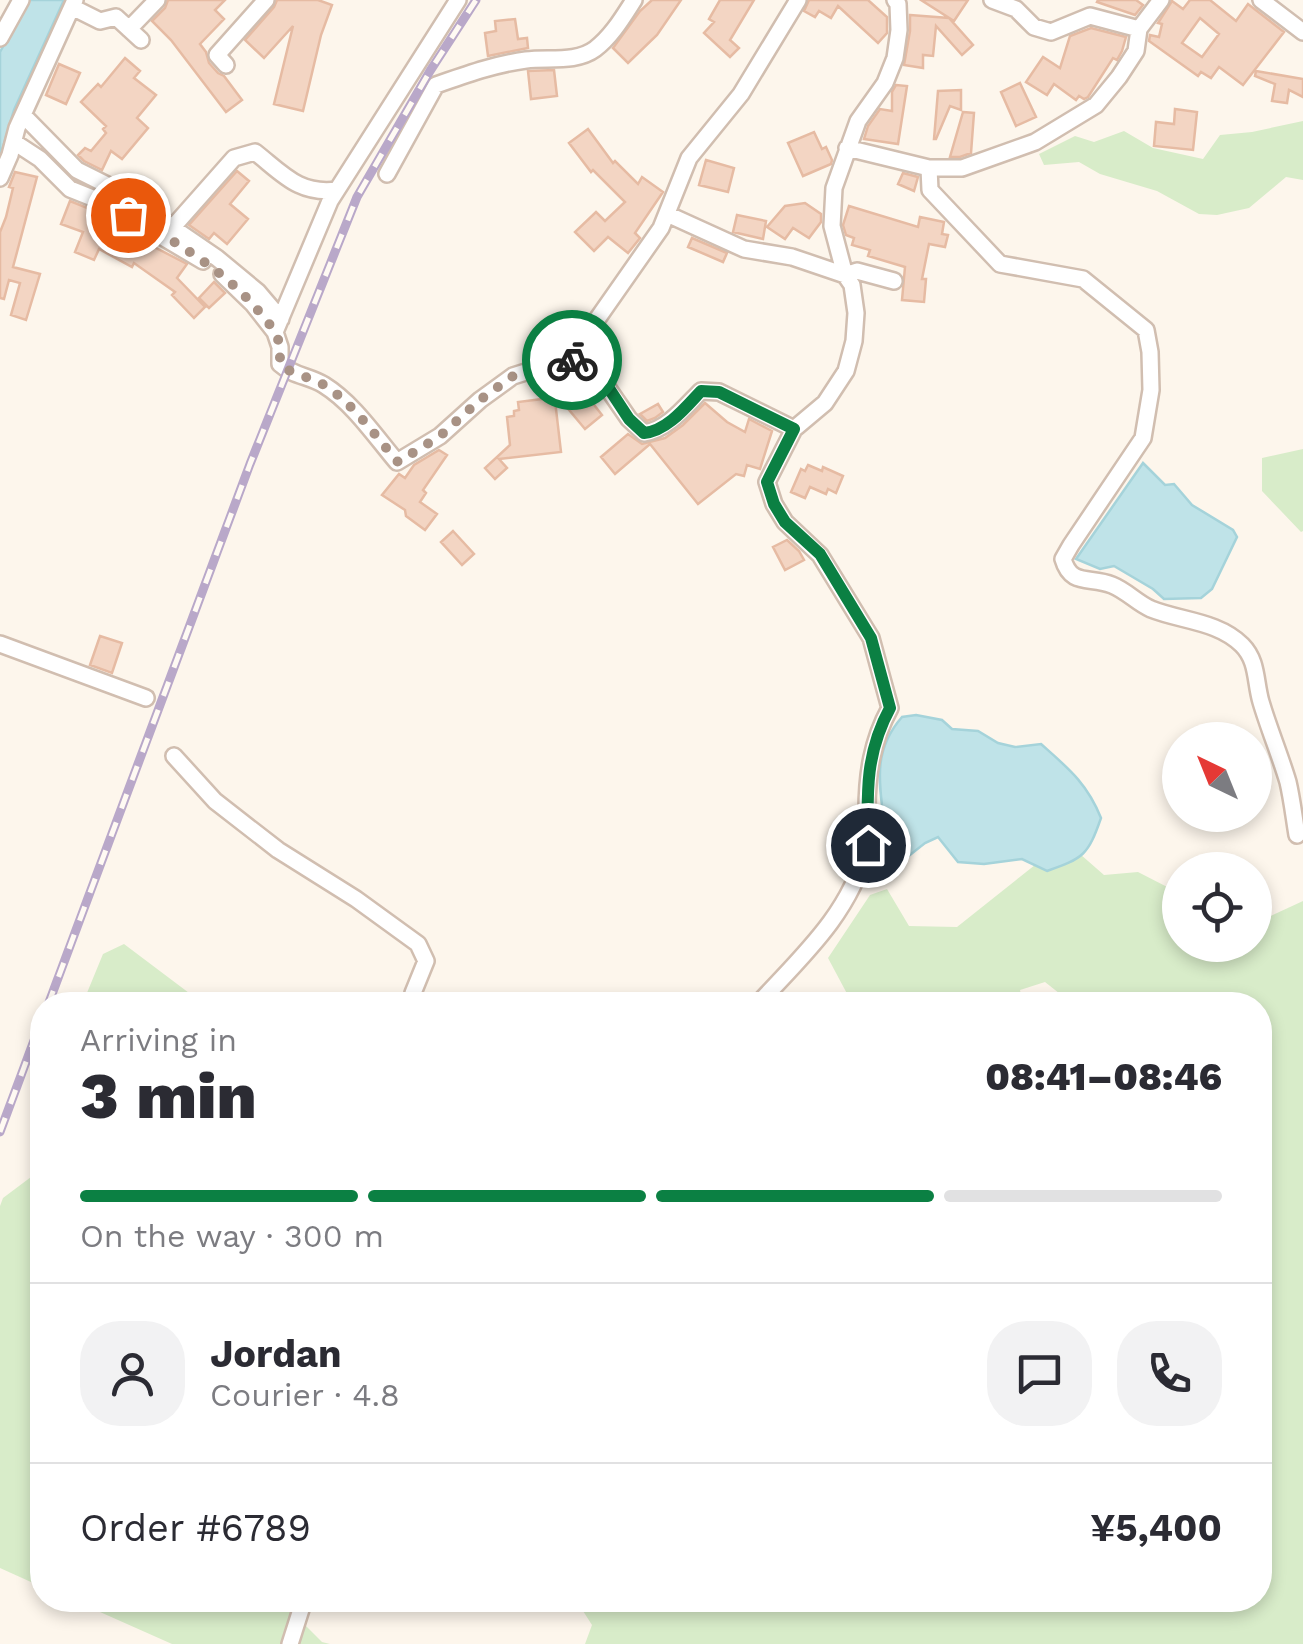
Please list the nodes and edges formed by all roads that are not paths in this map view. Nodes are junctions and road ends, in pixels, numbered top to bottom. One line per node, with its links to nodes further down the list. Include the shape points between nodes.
1 (20, 0): 14 (street)
2 (157, 0): 11 (street, via 135,35 116,17 100,20)
3 (266, 0): 15 (street, via 217,55)
4 (458, 0): 22 (street)
5 (634, 0): 20 (street, via 593,51 526,60 436,85)
6 (798, 0): 23 (street, via 741,94 689,158)
7 (894, 0): 18 (street, via 895,58)
8 (992, 0): 12 (street, via 1051,32 1090,16)
9 (1162, 0): 12 (street)
10 (1261, 0): 13 (street)
11 (73, 4): 16 (street)
12 (1139, 29): 19 (street, via 1136,51 1096,105 1036,142 962,168)
13 (1303, 32)
14 (0, 38)
15 (226, 65)
16 (23, 115): 17 (street); 24 (street, via 77,170)
17 (14, 142): 21 (street); 27 (street, via 70,189 196,255)
18 (847, 148): 19 (street); 25 (street, via 832,215)
19 (929, 168): 33 (street, via 930,190 1000,264 1083,280 1146,330 1151,390 1143,438 1071,545 1063,559 1066,570 1242,645 1253,658)
20 (386, 174)
21 (0, 178)
22 (337, 190): 24 (street, via 304,189 255,152 234,158); 27 (street)
23 (667, 214): 25 (street, via 744,248); 28 (street)
24 (173, 227): 27 (street, via 258,292)
25 (846, 276): 26 (street, via 857,271); 29 (street, via 856,313 846,371 825,403)
26 (894, 281)
27 (278, 325): 28 (street, via 280,364 323,384 398,462 513,376)
28 (570, 358): 29 (street, via 610,390 644,433 655,432 701,391 719,392)
29 (794, 429): 35 (street, via 767,482 774,504 820,554 871,638 890,708 868,771 868,845 854,885 833,922)
30 (0, 644): 31 (street)
31 (146, 698)
32 (174, 756): 34 (street, via 215,802 418,944 426,961)
33 (1297, 835)
34 (414, 992)
35 (769, 992)
36 (300, 1612): 37 (street)
37 (290, 1644)

